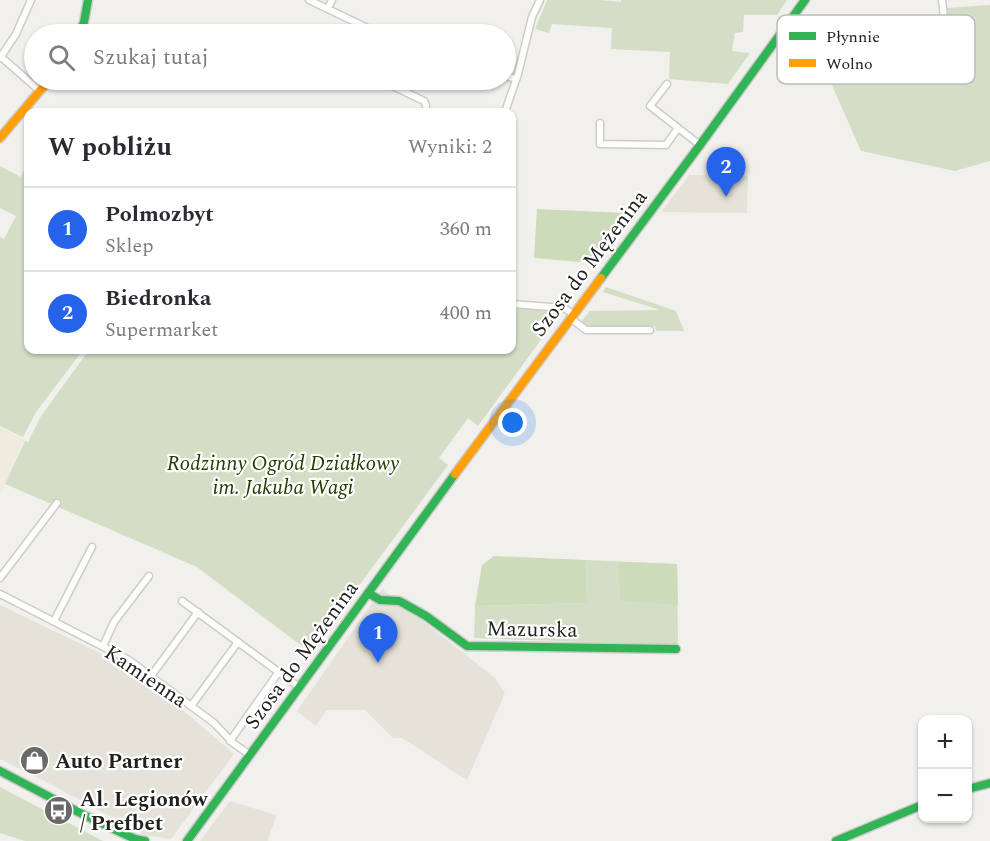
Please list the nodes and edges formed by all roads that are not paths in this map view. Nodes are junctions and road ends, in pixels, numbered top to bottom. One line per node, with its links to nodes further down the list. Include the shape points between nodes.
1 (32, 0): 14 (street)
2 (88, 0): 11 (main road)
3 (309, 0): 8 (street)
4 (332, 0): 8 (street)
5 (540, 0): 16 (street)
6 (805, 0): 9 (main road, Szosa do Mężenina)
7 (942, 0): 10 (street)
8 (328, 8): 12 (street)
9 (794, 15)
10 (944, 15)
11 (83, 24)
12 (359, 24)
13 (777, 39): 28 (main road, Szosa do Mężenina)
14 (0, 57): 15 (street)
15 (24, 77)
16 (516, 79)
17 (667, 84): 26 (street, via 650,106)
18 (401, 90): 22 (street, via 424,101)
19 (512, 90): 23 (street)
20 (40, 91): 21 (main road)
21 (26, 108)
22 (426, 108)
23 (506, 108)
24 (24, 110): 27 (main road)
25 (600, 123): 26 (street, via 600,144 666,145)
26 (678, 128): 28 (street)
27 (0, 138)
28 (700, 145): 30 (main road, Szosa do Mężenina)
29 (516, 304): 30 (street, via 564,308)
30 (572, 316): 31 (street, via 586,330); 36 (main road, Szosa do Mężenina)
31 (650, 330)
32 (57, 503): 35 (street)
33 (92, 547): 40 (street)
34 (149, 576): 42 (street, via 114,622)
35 (0, 578)
36 (368, 593): 43 (main road, Mazurska, via 380,600 403,603 467,646); 46 (main road, Szosa do Mężenina)
37 (0, 594): 40 (street, Kamienna)
38 (182, 601): 39 (street)
39 (198, 612): 41 (street); 45 (street)
40 (54, 621): 42 (street, Kamienna)
41 (238, 642): 44 (street); 47 (street)
42 (103, 646): 45 (street, Kamienna)
43 (676, 649)
44 (278, 673): 46 (street); 48 (street)
45 (151, 676): 47 (street, Kamienna)
46 (299, 687): 49 (main road, Szosa do Mężenina)
47 (191, 706): 48 (street, Kamienna)
48 (230, 741): 49 (street, Kamienna)
49 (250, 755): 55 (main road, Szosa do Mężenina)
50 (0, 771): 54 (main road)
51 (990, 783): 52 (main road)
52 (972, 788)
53 (918, 808): 57 (main road)
54 (136, 840): 56 (main road)
55 (187, 840)
56 (145, 841)
57 (836, 841)

